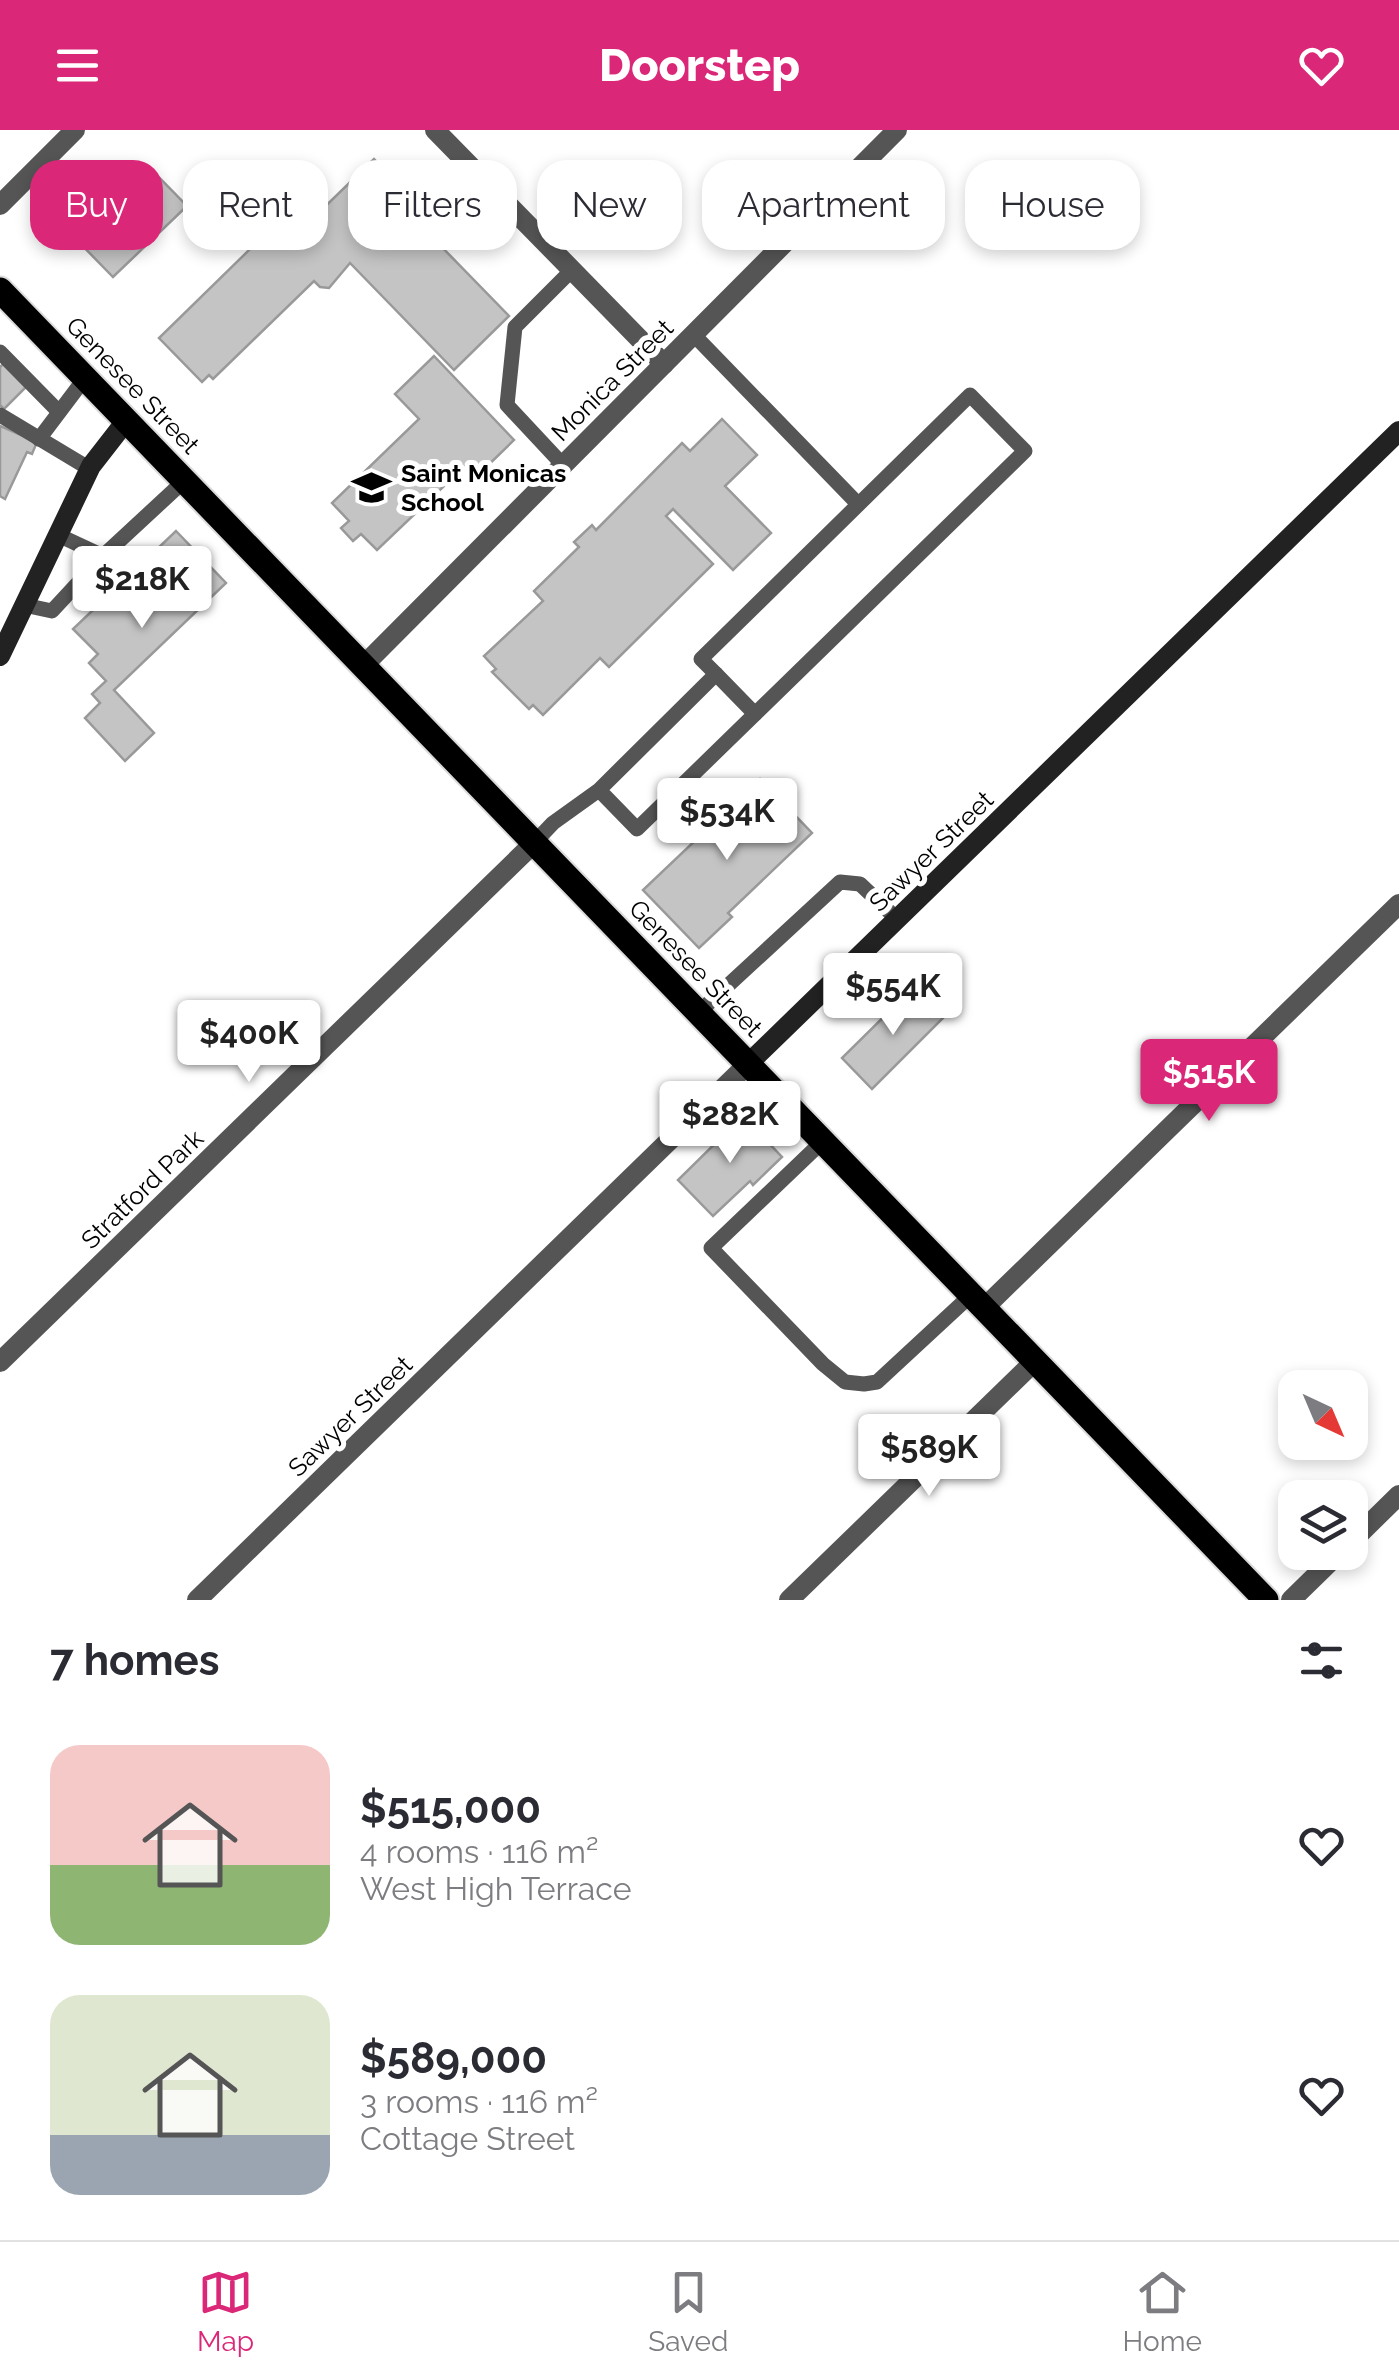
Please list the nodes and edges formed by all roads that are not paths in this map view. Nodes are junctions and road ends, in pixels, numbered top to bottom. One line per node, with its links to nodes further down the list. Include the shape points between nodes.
1 (75, 130): 4 (street)
2 (434, 130): 5 (street)
3 (896, 130): 7 (street, Monica Street)
4 (0, 204)
5 (572, 270): 9 (street); 16 (lane, via 515,327 506,405)
6 (3, 303): 10 (main road, Genesee Street)
7 (693, 334): 9 (street, Monica Street); 19 (lane)
8 (0, 352): 11 (lane)
9 (664, 364): 16 (street, Monica Street)
10 (85, 378): 11 (lane); 13 (main road, Genesee Street)
11 (59, 412): 15 (lane)
12 (0, 416): 15 (lane)
13 (126, 421): 17 (street); 18 (main road, Genesee Street)
14 (1399, 432): 30 (street, Sawyer Street)
15 (39, 439): 17 (lane)
16 (563, 466): 24 (street, Monica Street)
17 (90, 469): 20 (street)
18 (184, 481): 21 (lane); 24 (main road, Genesee Street)
19 (858, 504): 25 (lane, via 701,660); 26 (lane, via 970,395 1025,451)
20 (58, 535): 21 (lane); 22 (street)
21 (103, 556): 22 (lane, via 52,611)
22 (24, 605): 23 (street)
23 (0, 656)
24 (363, 666): 28 (main road, Genesee Street)
25 (716, 674): 26 (lane); 27 (lane)
26 (755, 714): 27 (lane, via 637,829)
27 (600, 790): 28 (lane)
28 (534, 842): 31 (main road, Genesee Street); 36 (street, Stratford Park)
29 (1399, 904): 34 (street)
30 (897, 920): 31 (lane, via 860,884 840,882); 32 (street, Sawyer Street)
31 (698, 1013): 32 (main road, Genesee Street)
32 (748, 1064): 33 (main road, Genesee Street); 40 (street, Sawyer Street)
33 (822, 1141): 34 (main road, Genesee Street); 34 (lane, via 711,1248 793,1333 845,1382 877,1382)
34 (978, 1302): 35 (main road, Genesee Street)
35 (1036, 1361): 41 (street); 42 (main road, Genesee Street)
36 (0, 1362)
37 (1399, 1495): 38 (street)
38 (1368, 1525)
39 (1322, 1570): 43 (street)
40 (197, 1600)
41 (788, 1600)
42 (1266, 1600)
43 (1291, 1600)

